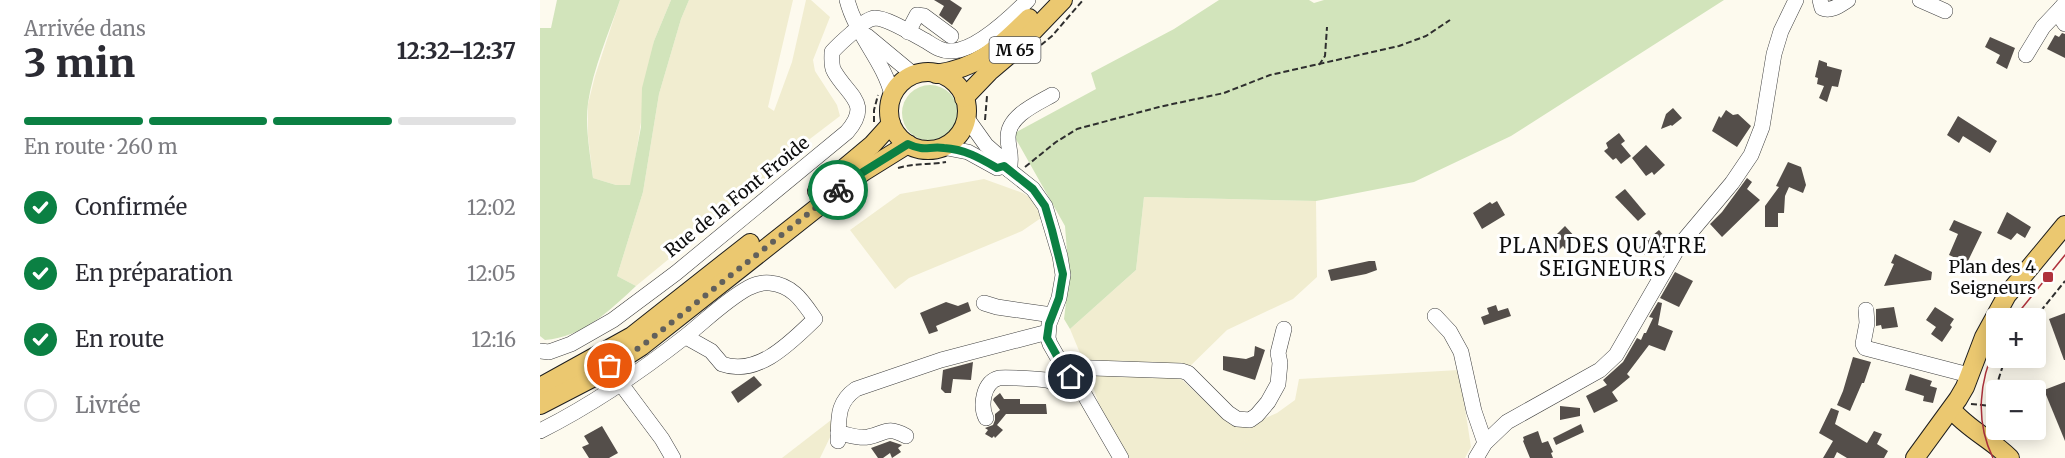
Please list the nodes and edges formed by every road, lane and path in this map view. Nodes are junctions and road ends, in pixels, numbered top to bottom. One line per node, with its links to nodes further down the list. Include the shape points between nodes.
1 (847, 0): 15 (street)
2 (1028, 0): 16 (street, via 1001,26 959,50 940,49)
3 (1048, 0): 21 (main road, M 65, via 978,62)
4 (1063, 0): 26 (main road, M 65)
5 (1083, 0): 18 (path)
6 (1796, 0): 56 (street, via 1774,54 1762,127 1750,155 1732,183 1679,246 1616,355 1600,370 1507,422)
7 (1820, 0): 8 (street, via 1825,9)
8 (1848, 0)
9 (1920, 0): 11 (street)
10 (2063, 6): 13 (street, via 2059,15); 19 (street, via 2043,27)
11 (1945, 11)
12 (1450, 20): 20 (path, via 1426,36 1399,46)
13 (2065, 24)
14 (1327, 27): 20 (path, via 1325,56)
15 (858, 28): 16 (street, via 876,18); 22 (street); 23 (street, via 882,70); 43 (street, Rue de la Font Froide, via 832,52 834,70 858,107 859,115 848,132 614,320 571,344)
16 (908, 32): 17 (street, via 917,15)
17 (951, 36)
18 (1036, 49)
19 (2026, 54)
20 (1319, 65): 32 (path, via 1077,129 1024,169)
21 (936, 74): 22 (main road); 26 (main road, via 948,78)
22 (914, 75): 23 (main road)
23 (886, 92): 28 (main road, via 889,110); 28 (path, via 874,110)
24 (987, 94): 29 (path)
25 (1052, 96): 32 (street, via 1030,106 1012,123 1008,135)
26 (964, 98): 27 (main road)
27 (966, 117): 31 (main road, via 961,132); 32 (street)
28 (882, 125): 30 (main road); 47 (main road, via 872,145 851,164 632,336)
29 (986, 126)
30 (908, 144): 31 (main road, via 925,150); 50 (main road, via 845,185 642,346)
31 (942, 147): 32 (street, via 968,152)
32 (1010, 171): 38 (street, via 1033,189 1045,206 1060,256 1063,274)
33 (2065, 225): 45 (main road, via 2007,295 1983,337)
34 (2065, 281): 36 (path)
35 (984, 303): 38 (street)
36 (2043, 308)
37 (1866, 310): 45 (street, via 1865,348)
38 (1052, 315): 41 (street)
39 (1435, 316): 56 (street, via 1461,352)
40 (1284, 329): 44 (street, via 1278,353 1278,384 1268,402 1250,420 1228,413 1182,371)
41 (1048, 332): 44 (street); 55 (street, via 941,360 856,389 842,403 838,437 868,437 891,430)
42 (686, 337): 42 (street, via 747,289 770,282 795,292 815,319 754,365 726,366 704,346); 46 (street)
43 (540, 351)
44 (1063, 367): 48 (street)
45 (1969, 375): 52 (main road)
46 (621, 384): 54 (street); 57 (street)
47 (540, 387)
48 (1081, 389): 53 (street, via 1064,390 1043,379 999,378 985,392); 58 (street)
49 (1974, 404): 51 (path)
50 (540, 405)
51 (1986, 405)
52 (1952, 410): 60 (main road); 61 (main road)
53 (986, 418)
54 (540, 431)
55 (906, 436)
56 (1485, 443): 59 (street)
57 (673, 458)
58 (1121, 458)
59 (1476, 458)
60 (1915, 458)
61 (2010, 458)

